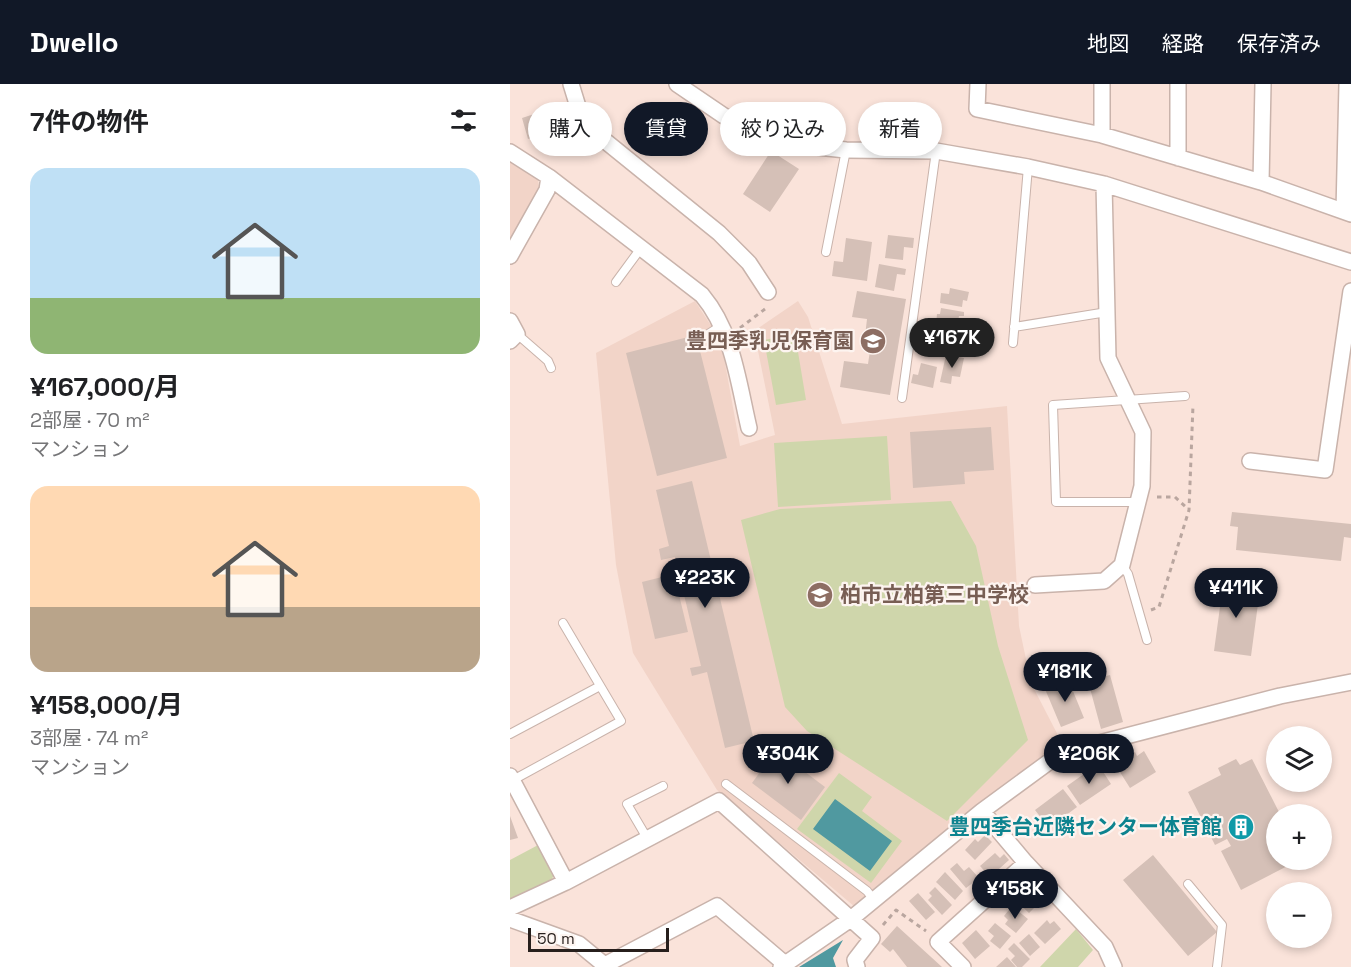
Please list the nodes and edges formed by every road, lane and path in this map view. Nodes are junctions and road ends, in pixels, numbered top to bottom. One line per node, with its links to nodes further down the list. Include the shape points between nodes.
1 (571, 84): 28 (street, via 583,123 719,233 749,263)
2 (677, 84): 8 (street)
3 (978, 84): 9 (street, via 977,110)
4 (1102, 84): 9 (street)
5 (1178, 84): 16 (street)
6 (1263, 84): 19 (street)
7 (1347, 84): 21 (street)
8 (720, 113)
9 (1102, 135): 16 (street)
10 (846, 150): 11 (street)
11 (858, 150)
12 (510, 152): 18 (street)
13 (942, 152): 17 (street)
14 (845, 156): 23 (lane)
15 (935, 156): 38 (lane)
16 (1178, 158): 19 (street)
17 (1028, 167): 20 (street); 31 (lane)
18 (549, 177): 22 (street); 24 (street, via 547,190)
19 (1261, 182): 21 (street)
20 (1104, 184): 25 (street); 29 (street)
21 (1348, 213)
22 (641, 248): 26 (lane); 30 (street, via 702,295)
23 (826, 252)
24 (510, 256)
25 (1351, 262)
26 (616, 282)
27 (1351, 291): 41 (street, via 1325,470)
28 (768, 292): 32 (path, via 765,312)
29 (1108, 312): 31 (lane); 39 (street, via 1108,358)
30 (723, 325): 34 (lane); 40 (street)
31 (1014, 327): 35 (lane)
32 (740, 329)
33 (512, 332): 36 (lane, via 548,361)
34 (702, 338)
35 (1013, 343)
36 (551, 368)
37 (1185, 396): 39 (lane); 43 (path, via 1193,396)
38 (902, 398)
39 (1129, 399): 42 (street, via 1143,432); 42 (lane, via 1053,405 1056,502)
40 (749, 428)
41 (1250, 461)
42 (1139, 499): 43 (path, via 1175,497); 44 (street)
43 (1189, 510): 46 (path, via 1159,607)
44 (1122, 565): 45 (street, via 1104,581); 46 (lane)
45 (1035, 585)
46 (1139, 613): 48 (lane)
47 (563, 622): 50 (lane)
48 (1147, 640)
49 (1351, 682): 55 (street, via 1280,696 1061,753)
50 (600, 686): 51 (lane); 52 (lane, via 621,721)
51 (510, 734)
52 (511, 778): 58 (street)
53 (726, 784): 60 (lane)
54 (663, 786): 56 (lane, via 627,804)
55 (982, 811): 57 (street); 60 (street)
56 (647, 838): 58 (street); 62 (street, via 719,801)
57 (1026, 863): 65 (street); 70 (street, via 1105,947)
58 (566, 882): 61 (street)
59 (1188, 884): 71 (lane, via 1222,925)
60 (874, 900): 62 (street)
61 (510, 908)
62 (852, 918): 64 (street); 67 (street)
63 (510, 920): 66 (street, via 579,944)
64 (872, 938): 65 (path, via 897,910); 68 (street, via 855,960)
65 (938, 942): 69 (street)
66 (606, 966): 67 (street, via 717,906)
67 (783, 966)
68 (857, 967)
69 (963, 967)
70 (1114, 967)
71 (1217, 967)

